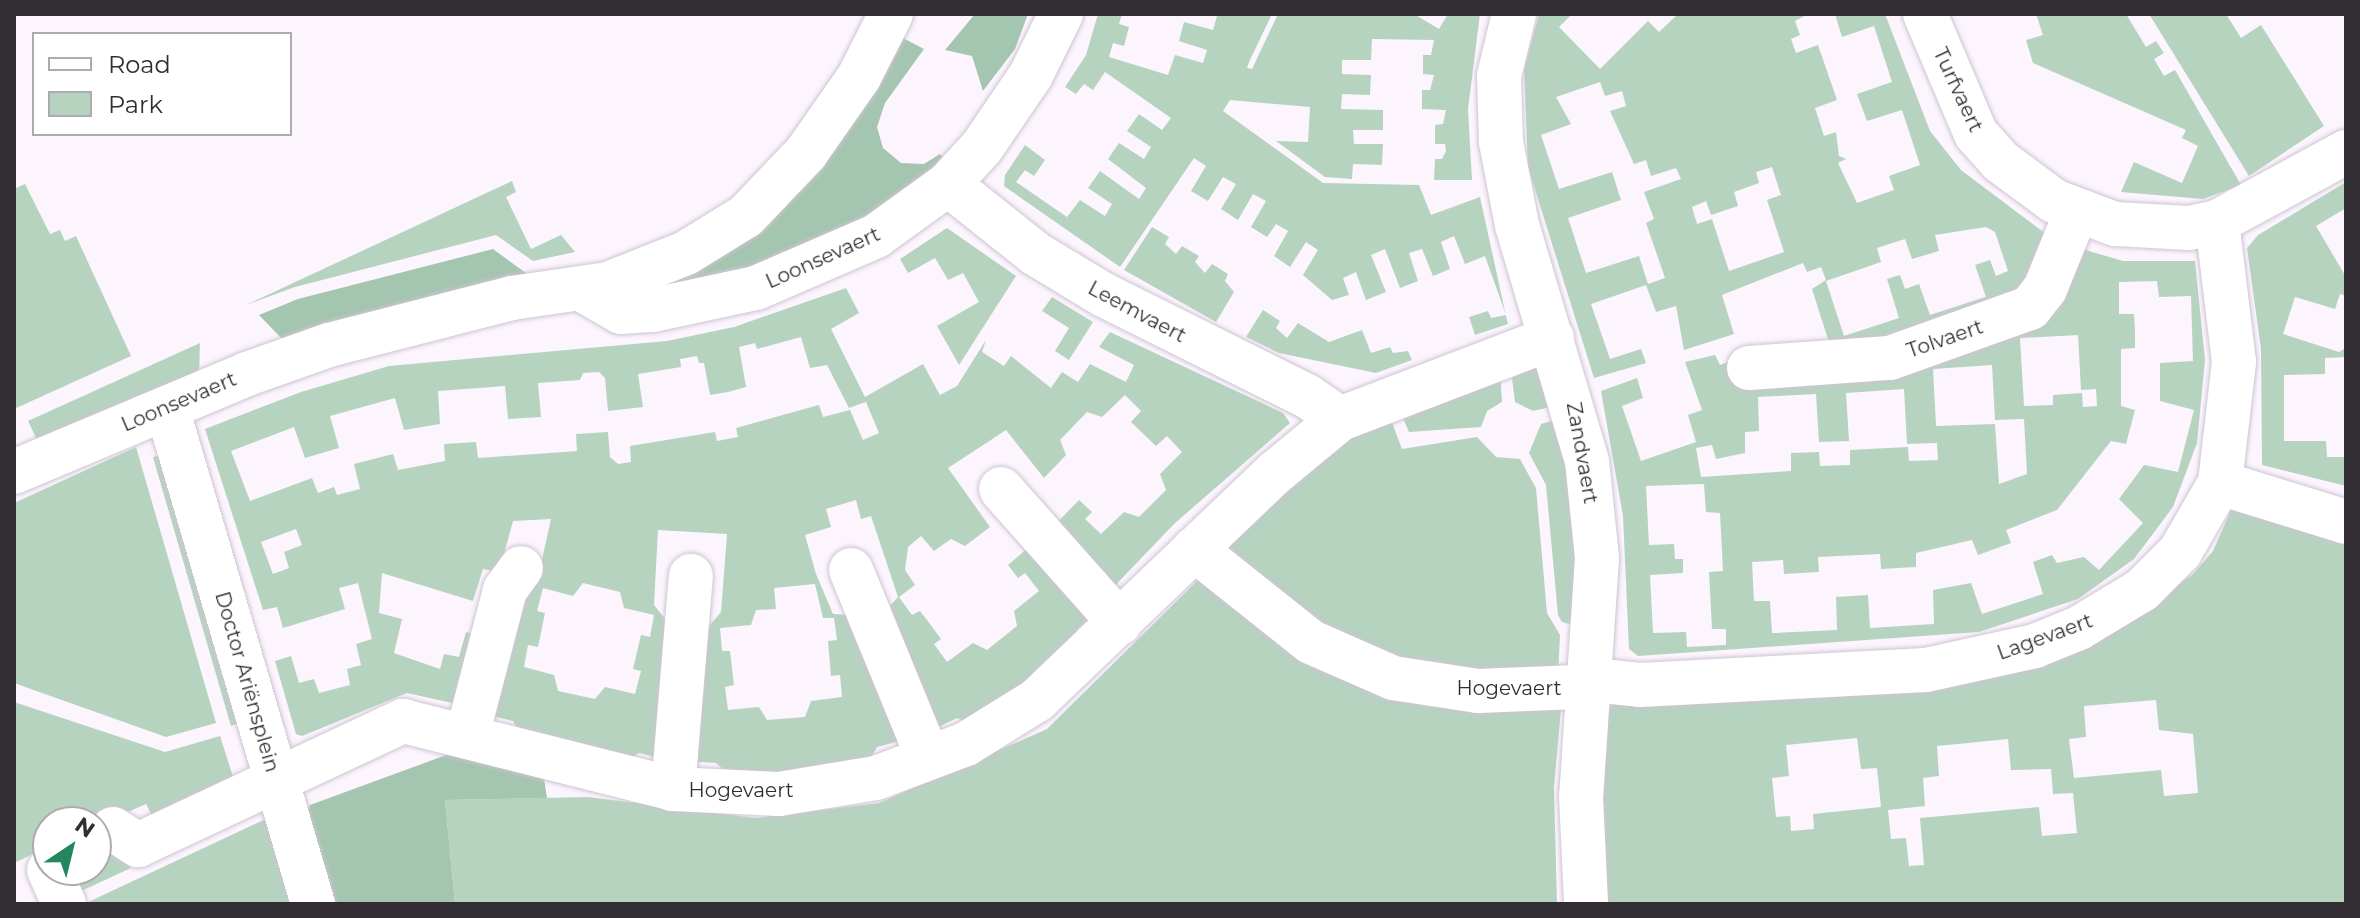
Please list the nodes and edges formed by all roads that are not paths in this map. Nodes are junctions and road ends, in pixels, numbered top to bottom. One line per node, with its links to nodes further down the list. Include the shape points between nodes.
1 (891, 14): 9 (street, Loonsevaert, via 838,110 806,153 746,216 645,273)
2 (1061, 14): 6 (street, Loonsevaert, via 1009,110)
3 (1514, 14): 10 (street, Zandvaert, via 1499,76 1501,142 1517,225)
4 (1925, 14): 7 (street, Turfvaert, via 1976,134 2026,184)
5 (2346, 152): 8 (street, Turfvaert)
6 (948, 184): 9 (street, Loonsevaert, via 876,236 756,288 621,312); 13 (street, Leemvaert, via 1036,254 1104,295 1307,396)
7 (2077, 210): 8 (street, Turfvaert, via 2115,224); 11 (street, Tolvaert, via 2045,289 2030,308 1890,358)
8 (2217, 222): 15 (street, Lagevaert, via 2234,362)
9 (581, 289): 12 (street, Loonsevaert, via 512,298 373,332 247,374)
10 (1552, 338): 13 (street, Hogevaert); 23 (street, Zandvaert, via 1587,461 1597,558)
11 (1749, 368)
12 (167, 408): 14 (street, Loonsevaert); 26 (street, Doctor Ariënsplein)
13 (1340, 419): 18 (street, Hogevaert)
14 (14, 472)
15 (2220, 483): 17 (street); 23 (street, Lagevaert, via 2180,552 2142,590 2111,611 2035,646 1926,670)
16 (1001, 489): 22 (street)
17 (2346, 522)
18 (1194, 549): 22 (street, Hogevaert); 23 (street, Hogevaert, via 1311,642 1393,678 1478,691)
19 (521, 568): 24 (street, via 505,590)
20 (851, 570): 25 (street)
21 (691, 576): 27 (street)
22 (1120, 623): 25 (street, Hogevaert, via 1037,700 966,744)
23 (1585, 684): 32 (street, Zandvaert, via 1581,796)
24 (467, 736): 26 (street, Hogevaert, via 403,721); 27 (street, Hogevaert)
25 (928, 758): 27 (street, Hogevaert, via 876,778 779,794)
26 (277, 781): 28 (street, Doctor Ariënsplein, via 138,845); 31 (street)
27 (673, 789)
28 (113, 829)
29 (53, 886): 30 (street)
30 (64, 904)
31 (313, 904)
32 (1586, 904)

